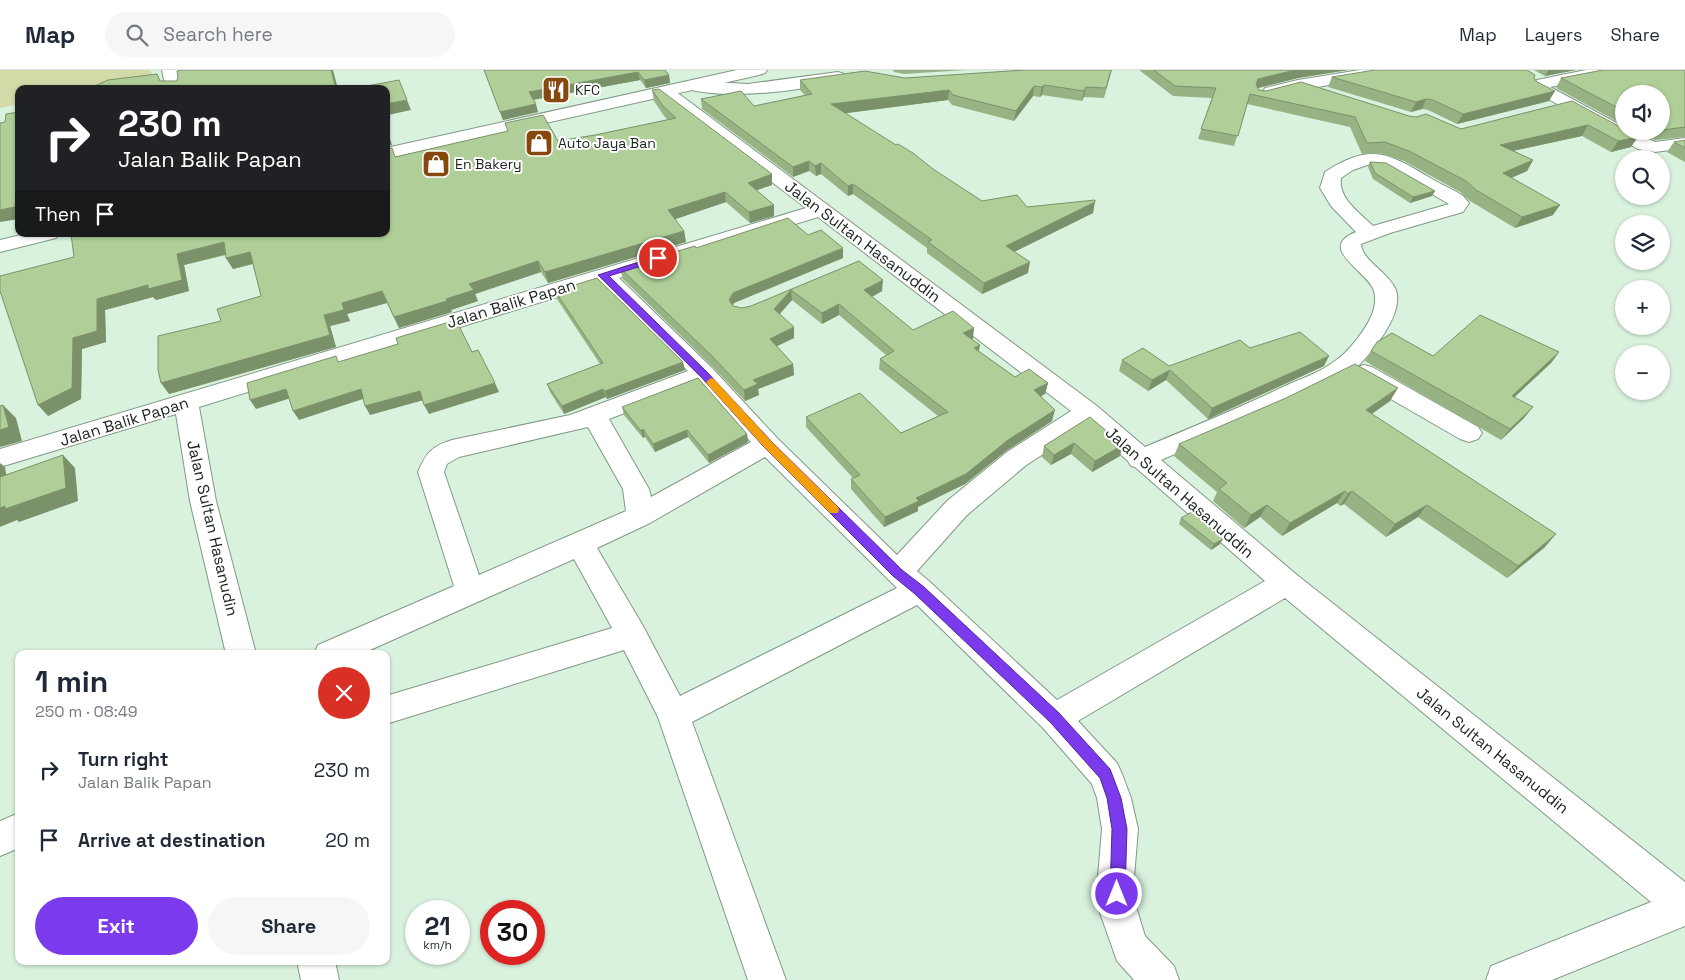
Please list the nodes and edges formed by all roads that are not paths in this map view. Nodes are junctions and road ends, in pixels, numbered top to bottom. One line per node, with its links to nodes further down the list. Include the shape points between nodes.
1 (170, 70): 10 (main road)
2 (713, 70): 8 (main road)
3 (759, 70): 12 (main road)
4 (1390, 70): 11 (main road)
5 (1612, 70): 9 (main road)
6 (858, 74): 12 (main road, via 738,90)
7 (1527, 74): 9 (main road)
8 (670, 81): 12 (main road); 17 (main road); 19 (main road); 20 (main road, Jalan Sultan Hasanuddin)
9 (1543, 83): 15 (main road, via 1538,87)
10 (173, 85)
11 (1298, 85): 13 (main road); 14 (main road)
12 (693, 86)
13 (1262, 94)
14 (1336, 97)
15 (1568, 104): 16 (main road); 18 (main road, via 1648,146)
16 (1550, 108)
17 (390, 143)
18 (1685, 143)
19 (390, 153)
20 (822, 210): 22 (main road, Jalan Balik Papan); 26 (main road, Jalan Sultan Hasanuddin, via 869,257)
21 (1370, 234): 21 (main road, via 1456,208 1459,203 1384,159 1360,161 1332,176 1330,188 1338,202); 23 (main road, via 1354,239 1351,250 1386,291 1387,301 1378,324)
22 (603, 275): 24 (main road); 25 (main road, Jalan Balik Papan)
23 (1348, 364): 28 (main road); 31 (main road, via 1270,403)
24 (704, 374): 27 (main road); 29 (main road)
25 (186, 402): 30 (main road, Jalan Balik Papan); 38 (main road, Jalan Sultan Hasanudin, via 203,501)
26 (1088, 412): 31 (main road, Jalan Sultan Hasanuddin); 34 (main road, via 1016,459 958,508)
27 (594, 415): 32 (main road, via 636,489); 36 (main road, via 452,449 436,459 431,472)
28 (1469, 433)
29 (768, 444): 32 (main road); 34 (main road)
30 (0, 458)
31 (1140, 458): 35 (main road, Jalan Sultan Hasanuddin)
32 (640, 516): 33 (main road)
33 (580, 544): 36 (main road); 37 (main road)
34 (909, 582): 41 (main road); 42 (main road)
35 (1287, 583): 42 (main road); 45 (main road, Jalan Sultan Hasanuddin)
36 (470, 592): 39 (main road)
37 (632, 635): 40 (main road); 41 (main road)
38 (240, 650)
39 (338, 650)
40 (390, 709)
41 (673, 716): 48 (main road)
42 (1054, 718): 49 (main road, via 1105,774 1120,829 1116,877 1120,917 1130,948)
43 (15, 832): 44 (main road)
44 (0, 839)
45 (1685, 907): 50 (main road)
46 (317, 965): 47 (main road)
47 (320, 980)
48 (767, 980)
49 (1160, 980)
50 (1505, 980)

